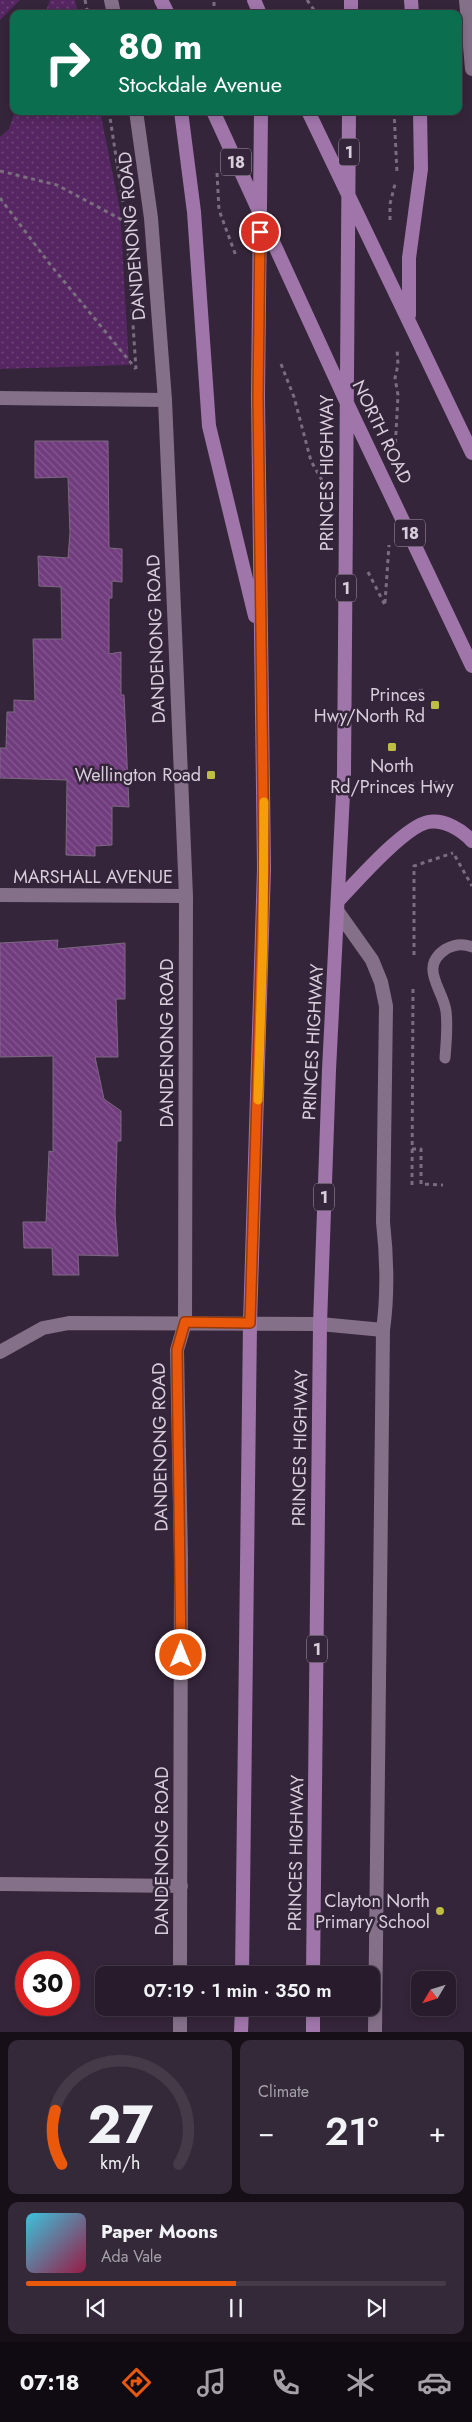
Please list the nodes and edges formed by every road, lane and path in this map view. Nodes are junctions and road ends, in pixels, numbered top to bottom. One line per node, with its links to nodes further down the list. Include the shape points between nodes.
1 (466, 0): 2 (street)
2 (472, 69)
3 (110, 115): 17 (path, DANDENONG ROAD)
4 (137, 115): 24 (street, DANDENONG ROAD, via 150,210)
5 (182, 115): 31 (highway, via 194,212 209,426)
6 (215, 115): 16 (highway, 18)
7 (261, 115): 16 (highway)
8 (310, 115): 13 (highway)
9 (349, 115): 13 (highway, PRINCES HIGHWAY / 1)
10 (394, 115): 18 (path, via 397,178 390,204)
11 (420, 115): 20 (highway, via 421,169 409,258)
12 (0, 171): 17 (path, via 57,186)
13 (348, 192): 20 (highway); 25 (highway, PRINCES HIGHWAY / 1)
14 (0, 198): 17 (path, DANDENONG ROAD, via 136,369)
15 (219, 210): 19 (path)
16 (260, 213): 25 (highway, NORTH ROAD / 18); 31 (highway)
17 (126, 222)
18 (390, 222)
19 (238, 260)
20 (409, 318): 26 (highway)
21 (396, 338): 27 (path)
22 (280, 361): 28 (path, via 294,397 311,461)
23 (0, 398): 24 (street)
24 (165, 400): 40 (street, DANDENONG ROAD)
25 (346, 401): 32 (highway, NORTH ROAD / 18); 41 (highway, PRINCES HIGHWAY / 1, via 344,774)
26 (472, 453)
27 (395, 458)
28 (326, 487)
29 (389, 541): 30 (path, via 385,605)
30 (366, 567)
31 (261, 641): 50 (highway, via 263,940)
32 (472, 666)
33 (423, 690): 34 (path)
34 (396, 698)
35 (445, 782): 36 (path)
36 (387, 784)
37 (472, 841): 41 (highway, via 466,834 443,822 428,822 414,828 368,869)
38 (453, 853): 43 (path, via 414,866)
39 (0, 895): 40 (street, MARSHALL AVENUE)
40 (186, 896): 49 (street, DANDENONG ROAD)
41 (338, 907): 51 (highway, PRINCES HIGHWAY / 1); 52 (street, via 372,960 386,1006 383,1222 386,1299)
42 (472, 947): 45 (lane, via 452,945 434,963 432,975 445,1005 447,1019)
43 (414, 963)
44 (414, 982): 46 (path)
45 (445, 1058)
46 (412, 1148): 47 (path); 48 (path, via 421,1149 421,1184)
47 (412, 1185)
48 (444, 1185)
49 (185, 1322): 50 (street); 53 (street, via 55,1325 43,1328); 55 (street, DANDENONG ROAD, via 177,1350)
50 (250, 1323): 51 (street); 57 (highway)
51 (320, 1324): 52 (street); 58 (highway, PRINCES HIGHWAY / 1)
52 (383, 1330): 65 (street)
53 (0, 1352)
54 (0, 1884): 55 (street)
55 (181, 1886): 56 (street, DANDENONG ROAD)
56 (180, 1966)
57 (242, 1966)
58 (313, 1966)
59 (180, 2016): 62 (street)
60 (242, 2016): 63 (highway)
61 (313, 2016): 64 (highway)
62 (180, 2032)
63 (241, 2032)
64 (312, 2032)
65 (375, 2032)

